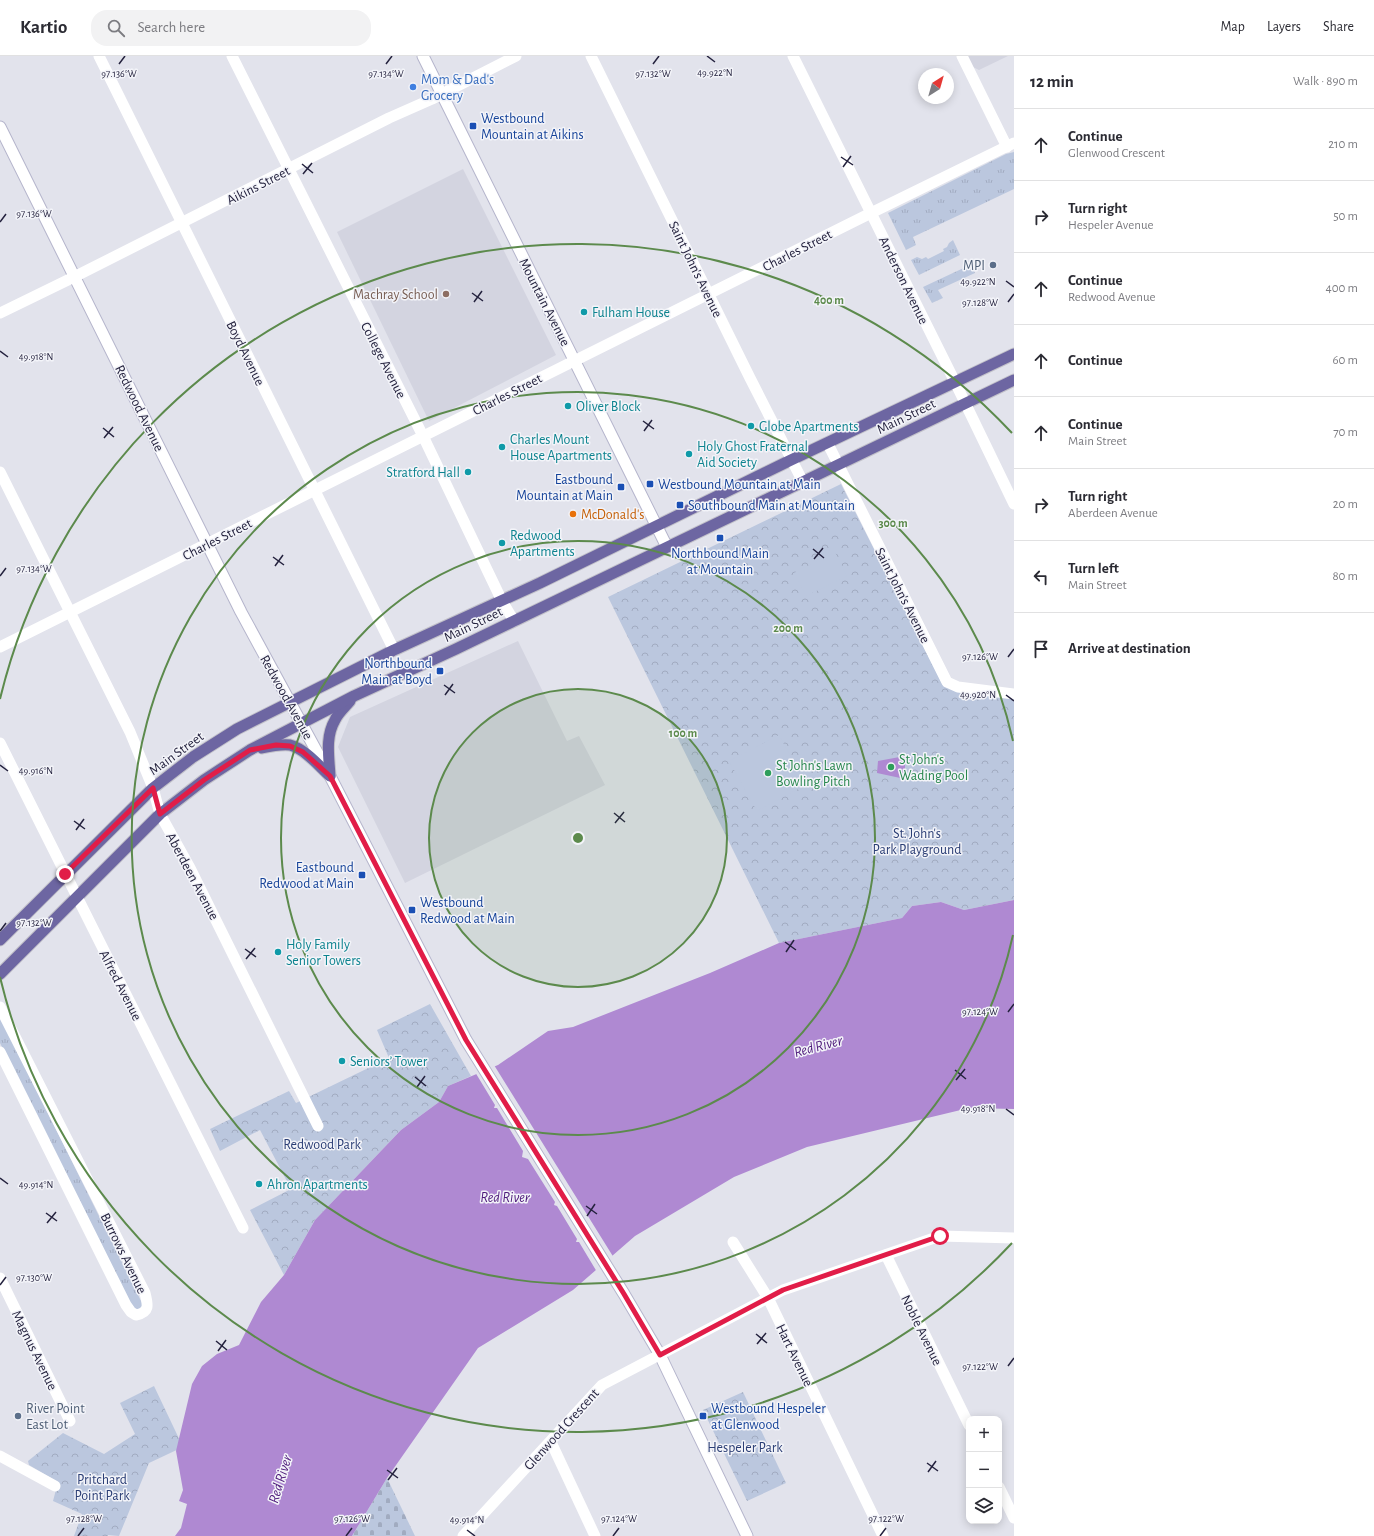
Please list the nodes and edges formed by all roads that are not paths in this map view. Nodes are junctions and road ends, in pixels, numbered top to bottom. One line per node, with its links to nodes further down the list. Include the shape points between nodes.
1 (98, 56): 13 (street, Boyd Avenue)
2 (232, 56): 11 (street, College Avenue)
3 (423, 56): 8 (street, Mountain Avenue)
4 (516, 56): 8 (street, Aikins Street)
5 (591, 56): 15 (street, Saint John's Avenue)
6 (793, 56): 12 (street, Anderson Avenue)
7 (962, 56): 10 (street)
8 (441, 93): 11 (street, Aikins Street); 18 (street, Mountain Avenue)
9 (0, 127): 14 (street, Redwood Avenue)
10 (1011, 145): 12 (street, Charles Street)
11 (288, 170): 13 (street, Aikins Street); 22 (street, College Avenue)
12 (871, 213): 15 (street, Charles Street); 20 (street, Anderson Avenue)
13 (181, 223): 14 (street, Aikins Street); 28 (street, Boyd Avenue)
14 (74, 277): 16 (street, Aikins Street); 31 (street, Redwood Avenue)
15 (708, 294): 18 (street, Charles Street); 24 (street, Saint John's Avenue)
16 (0, 313)
17 (1014, 354): 20 (main road, Main Street)
18 (574, 360): 22 (street, Charles Street); 30 (street, Mountain Avenue)
19 (1014, 380): 21 (main road, Main Street)
20 (955, 382): 21 (street, Anderson Avenue); 23 (main road, Main Street)
21 (965, 404): 25 (main road, Main Street); 29 (street, Anderson Avenue)
22 (423, 436): 28 (street, Charles Street); 33 (street, College Avenue)
23 (828, 444): 24 (main road, Main Street); 25 (street, Saint John's Avenue)
24 (791, 460): 27 (street, Saint John's Avenue); 30 (main road, Main Street)
25 (838, 465): 27 (main road, Main Street); 38 (street, Saint John's Avenue, via 947,682 958,687)
26 (0, 472): 34 (street, Aberdeen Avenue)
27 (803, 482): 32 (main road, Main Street)
28 (314, 490): 31 (street, Charles Street); 37 (street, Boyd Avenue)
29 (1014, 504)
30 (657, 525): 32 (street, Mountain Avenue); 33 (main road, Main Street)
31 (207, 544): 34 (street, Charles Street); 40 (street, Redwood Avenue)
32 (668, 547): 35 (main road, Main Street)
33 (502, 601): 35 (street, College Avenue); 37 (main road, Main Street)
34 (70, 611): 36 (street, Charles Street); 45 (street, Aberdeen Avenue, via 130,732)
35 (514, 621): 39 (main road, Main Street)
36 (0, 647)
37 (394, 650): 40 (main road, Main Street)
38 (1014, 694)
39 (354, 696): 41 (main road, Main Street); 44 (main road, via 335,719 331,728 328,746)
40 (289, 702): 41 (street, Redwood Avenue); 45 (main road, Main Street, via 237,729 193,757)
41 (302, 723): 43 (main road, Main Street); 44 (street, Redwood Avenue)
42 (0, 742): 47 (street, Alfred Avenue)
43 (250, 750): 44 (main road, via 276,745 290,746 303,752); 46 (main road, Main Street, via 204,780)
44 (330, 776): 60 (street, Redwood Avenue, via 466,1040)
45 (153, 788): 46 (street, Aberdeen Avenue); 47 (main road, Main Street)
46 (160, 814): 48 (main road, Main Street); 53 (street, Aberdeen Avenue, via 190,868)
47 (65, 874): 48 (street, Alfred Avenue); 49 (main road, Main Street)
48 (77, 897): 50 (main road, Main Street); 54 (street, Alfred Avenue)
49 (0, 940)
50 (0, 974)
51 (0, 1007): 52 (street, Burrows Avenue, via 145,1293 148,1304 142,1314 136,1315 126,1305)
52 (0, 1052)
53 (318, 1126)
54 (243, 1228)
55 (1014, 1238): 57 (street, Glenwood Crescent, via 940,1236)
56 (732, 1242): 59 (street, Hart Avenue)
57 (886, 1256): 59 (street, Glenwood Crescent, via 783,1290); 61 (street, Noble Avenue)
58 (0, 1278): 62 (street, Magnus Avenue)
59 (768, 1298): 60 (street, Glenwood Crescent); 71 (street, Hart Avenue)
60 (660, 1355): 63 (street, Glenwood Crescent, via 602,1385); 70 (street, Redwood Avenue)
61 (966, 1419)
62 (70, 1421)
63 (551, 1442): 68 (street, Glenwood Crescent); 69 (street)
64 (0, 1456): 65 (street)
65 (55, 1486)
66 (999, 1488): 67 (street)
67 (1014, 1518)
68 (464, 1536)
69 (595, 1536)
70 (747, 1536)
71 (883, 1536)

